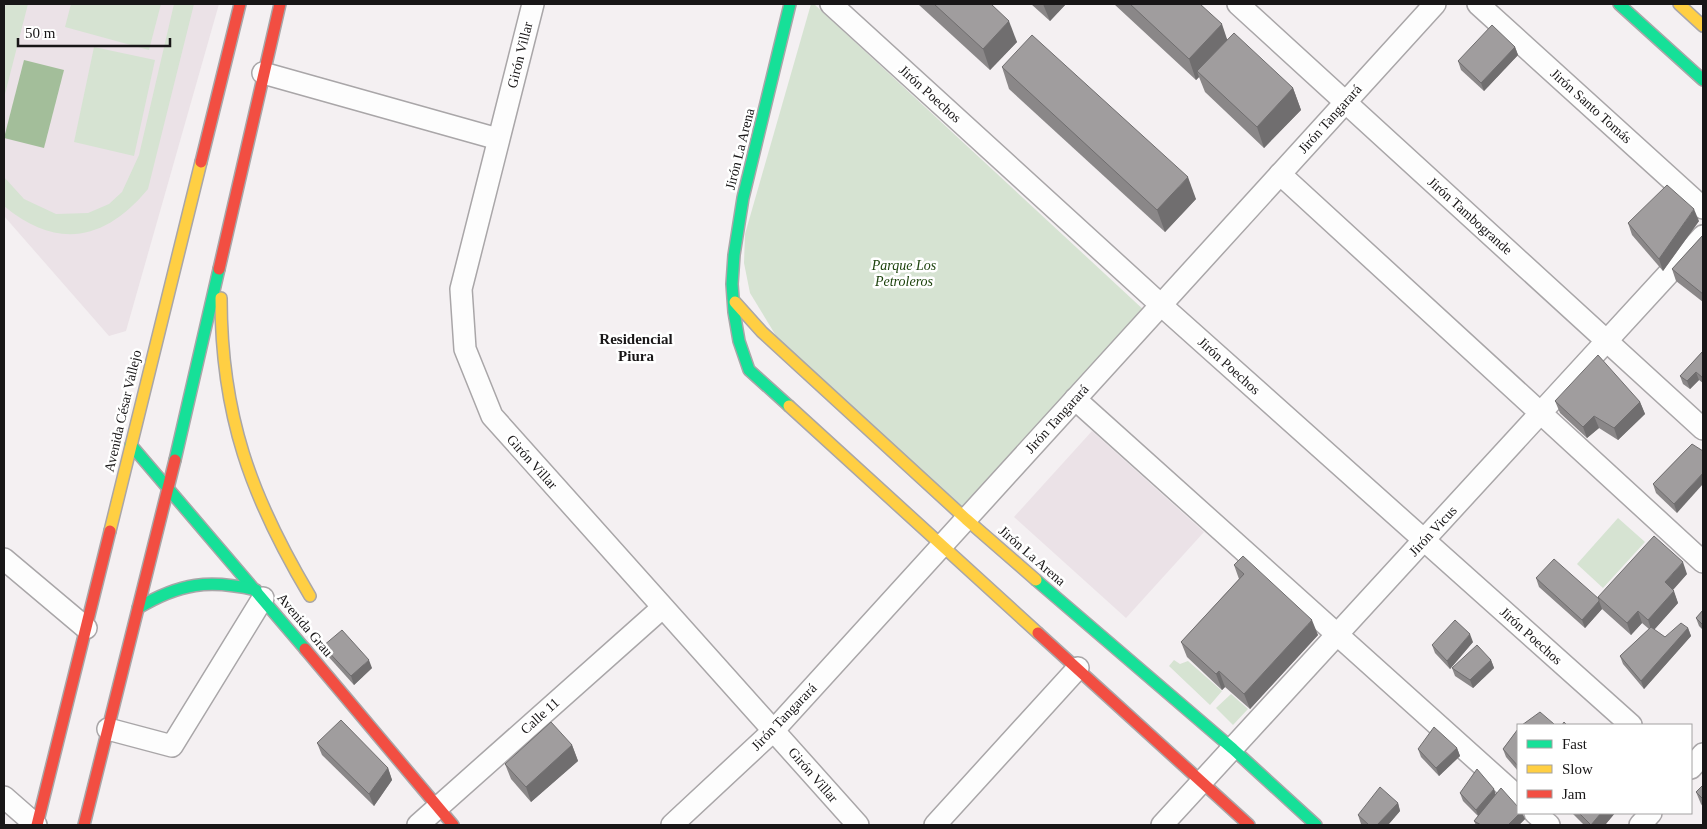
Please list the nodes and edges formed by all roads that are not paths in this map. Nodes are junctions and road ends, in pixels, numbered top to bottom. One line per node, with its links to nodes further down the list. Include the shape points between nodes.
1 (240, 4): 26 (main road, Avenida César Vallejo)
2 (280, 4): 12 (main road)
3 (533, 4): 15 (street, Girón Villar)
4 (790, 4): 20 (main road, Jirón La Arena, via 737,223 732,264)
5 (831, 4): 21 (street, Jirón Poechos)
6 (1238, 4): 14 (street, Jirón Tambogrande)
7 (1435, 4): 14 (street, Jirón Tangarará)
8 (1478, 4): 17 (street, Jirón Santo Tomás)
9 (1619, 4): 13 (main road)
10 (1679, 4): 11 (main road)
11 (1703, 26)
12 (263, 73): 15 (street); 19 (main road)
13 (1703, 80)
14 (1345, 102): 16 (street, Jirón Tangarará); 22 (street, Jirón Tambogrande)
15 (498, 139): 36 (street, Girón Villar, via 461,288 466,349 492,416)
16 (1280, 174): 21 (street, Jirón Tangarará); 24 (street)
17 (1703, 208)
18 (1703, 236): 22 (street, Jirón Vicus)
19 (224, 247): 27 (main road); 34 (main road, via 221,308 225,369 236,429 254,487 279,543)
20 (735, 302): 28 (main road, Jirón La Arena, via 762,332); 30 (main road, Jirón La Arena, via 738,344 749,370)
21 (1161, 305): 23 (street, Jirón Tangarará); 29 (street, Jirón Poechos)
22 (1608, 341): 24 (street, Jirón Vicus); 25 (street, Jirón Tambogrande)
23 (1075, 399): 28 (street, Jirón Tangarará); 38 (street)
24 (1541, 414): 29 (street, Jirón Vicus); 32 (street)
25 (1703, 429)
26 (131, 445): 27 (main road, Avenida Grau); 37 (main road, Avenida César Vallejo)
27 (169, 488): 33 (main road, Avenida Grau); 35 (main road)
28 (966, 519): 30 (street, Jirón Tangarará); 43 (main road, Jirón La Arena)
29 (1425, 541): 38 (street, Jirón Vicus); 40 (street, Jirón Poechos)
30 (941, 546): 39 (main road, Jirón La Arena); 42 (street, Jirón Tangarará)
31 (4, 559): 37 (street)
32 (1703, 562)
33 (259, 594): 35 (main road, via 232,584 207,582 182,586); 41 (street, via 172,746); 49 (main road, Avenida Grau)
34 (310, 596)
35 (138, 608): 41 (main road)
36 (662, 608): 42 (street, Girón Villar); 49 (street, Calle 11)
37 (86, 628): 52 (main road, Avenida César Vallejo)
38 (1339, 634): 43 (street, Jirón Vicus); 47 (street)
39 (1078, 668): 46 (main road, Jirón La Arena); 58 (street)
40 (1630, 724)
41 (108, 729): 53 (main road)
42 (774, 730): 56 (street, Jirón Tangarará); 57 (street, Girón Villar)
43 (1233, 749): 46 (street, Jirón Vicus); 61 (main road, Jirón La Arena)
44 (1703, 754): 45 (street)
45 (1692, 767)
46 (1202, 782): 59 (street, Jirón Vicus); 60 (main road, Jirón La Arena)
47 (1517, 796)
48 (4, 797): 52 (street)
49 (437, 808): 54 (street, Calle 11); 55 (main road, Avenida Grau)
50 (1536, 814): 62 (street)
51 (1650, 814): 63 (street)
52 (37, 825)
53 (84, 825)
54 (418, 825)
55 (453, 825)
56 (672, 825)
57 (858, 825)
58 (935, 825)
59 (1162, 825)
60 (1249, 825)
61 (1316, 825)
62 (1549, 825)
63 (1640, 825)

